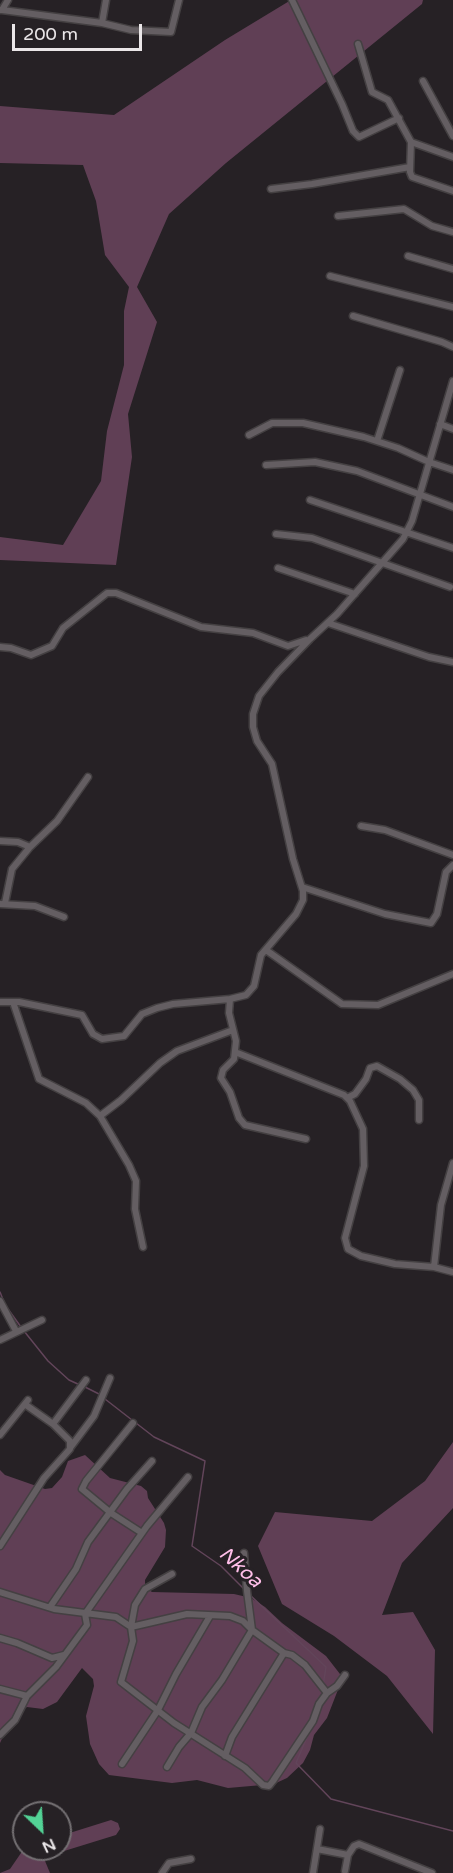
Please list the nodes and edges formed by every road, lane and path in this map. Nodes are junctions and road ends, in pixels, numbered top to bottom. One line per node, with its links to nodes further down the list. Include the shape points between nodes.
1 (8, 0): 5 (street)
2 (106, 0): 6 (street)
3 (179, 0): 6 (street, via 171,32 131,30)
4 (292, 0): 9 (street, via 353,131 359,137)
5 (1, 10): 6 (street)
6 (102, 23)
7 (358, 44): 9 (street, via 372,92 388,100)
8 (423, 81): 10 (street)
9 (399, 118): 11 (street)
10 (453, 136)
11 (411, 142): 12 (street); 13 (street)
12 (453, 158)
13 (410, 167): 14 (street); 15 (street, via 412,177)
14 (271, 189)
15 (453, 191)
16 (338, 216): 17 (street, via 404,209 432,226)
17 (453, 232)
18 (408, 256): 19 (street)
19 (453, 269)
20 (330, 276): 21 (street)
21 (453, 308)
22 (353, 316): 23 (street)
23 (453, 347)
24 (400, 370): 29 (street)
25 (452, 384): 26 (street)
26 (440, 424): 27 (street); 30 (street)
27 (453, 429)
28 (249, 435): 29 (street, via 272,423 303,423)
29 (377, 441): 30 (street)
30 (429, 462): 32 (street); 33 (street)
31 (266, 465): 33 (street, via 315,462 357,471)
32 (453, 470)
33 (419, 495): 35 (street); 36 (street)
34 (310, 500): 36 (street)
35 (453, 507)
36 (407, 532): 38 (street); 39 (street)
37 (276, 534): 39 (street, via 312,538)
38 (453, 548)
39 (381, 563): 41 (street); 42 (street)
40 (278, 568): 42 (street)
41 (450, 587)
42 (355, 594): 43 (street)
43 (328, 623): 44 (street); 46 (street)
44 (310, 639): 45 (street, via 288,646 253,633 201,627 116,593 107,593 63,628 52,646 31,655); 53 (street, via 259,696 253,714 257,741 272,764)
45 (0, 647)
46 (453, 662)
47 (88, 777): 50 (street, via 57,821)
48 (361, 826): 51 (street, via 385,830)
49 (0, 841): 50 (street)
50 (30, 847): 54 (street, via 12,869)
51 (453, 855)
52 (453, 865): 53 (street, via 446,872 437,914 431,923 386,914)
53 (302, 887): 56 (street, via 303,900 296,914)
54 (3, 903): 55 (street, via 35,906)
55 (64, 918)
56 (266, 950): 57 (street, via 342,1004 378,1005); 58 (street, via 261,955 254,986 246,995)
57 (453, 974)
58 (231, 999): 60 (street, via 157,1008 142,1014 124,1036 102,1039 93,1034 82,1016); 61 (street)
59 (0, 1002): 60 (street)
60 (13, 1002): 64 (street, via 39,1079 86,1103)
61 (233, 1030): 62 (street); 64 (street, via 177,1051)
62 (235, 1052): 63 (street); 66 (street, via 221,1077 239,1118 245,1125)
63 (347, 1098): 65 (street, via 355,1094 370,1068 377,1066 413,1090 419,1100); 69 (street, via 363,1130 364,1166 345,1238 348,1249 395,1264)
64 (100, 1116): 68 (street, via 136,1180 135,1209)
65 (419, 1120)
66 (306, 1139)
67 (453, 1163): 69 (street, via 441,1205)
68 (142, 1247)
69 (434, 1267): 70 (street)
70 (453, 1272)
71 (0, 1301): 73 (street)
72 (42, 1320): 73 (street)
73 (16, 1331): 74 (street)
74 (0, 1340)
75 (111, 1378): 80 (street, via 94,1416)
76 (86, 1380): 78 (street)
77 (133, 1423): 83 (street, via 82,1489)
78 (53, 1424): 79 (street, via 27,1402); 80 (street, via 70,1441)
79 (0, 1435)
80 (70, 1449): 85 (street, via 44,1478)
81 (152, 1461): 83 (street)
82 (188, 1477): 84 (street)
83 (111, 1513): 84 (street); 89 (street, via 88,1542 76,1569)
84 (142, 1533): 90 (street)
85 (0, 1546)
86 (244, 1553): 93 (street)
87 (172, 1574): 92 (street, via 145,1588 135,1605)
88 (0, 1592): 89 (street)
89 (50, 1607): 90 (street)
90 (85, 1614): 92 (street, via 116,1617); 96 (street, via 87,1625)
91 (210, 1616): 92 (street, via 187,1614); 93 (street, via 230,1616); 101 (street)
92 (131, 1627): 101 (street, via 133,1641 121,1682)
93 (252, 1630): 95 (street); 102 (street, via 202,1707)
94 (0, 1638): 96 (street, via 52,1658)
95 (284, 1653): 99 (street, via 305,1665); 104 (street, via 232,1737)
96 (65, 1655): 100 (street)
97 (345, 1674): 99 (street)
98 (1, 1690): 100 (street)
99 (327, 1693): 104 (street, via 269,1786)
100 (27, 1696): 103 (street, via 15,1720)
101 (158, 1710): 102 (street); 105 (street)
102 (191, 1733): 104 (street); 106 (street)
103 (0, 1735)
104 (225, 1756)
105 (122, 1764)
106 (167, 1767)
107 (320, 1829): 108 (street)
108 (317, 1849): 109 (street); 113 (street)
109 (348, 1855): 111 (street); 114 (street, via 359,1844)
110 (191, 1859): 112 (street, via 169,1863)
111 (345, 1871)
112 (162, 1873)
113 (313, 1873)
114 (432, 1873)

